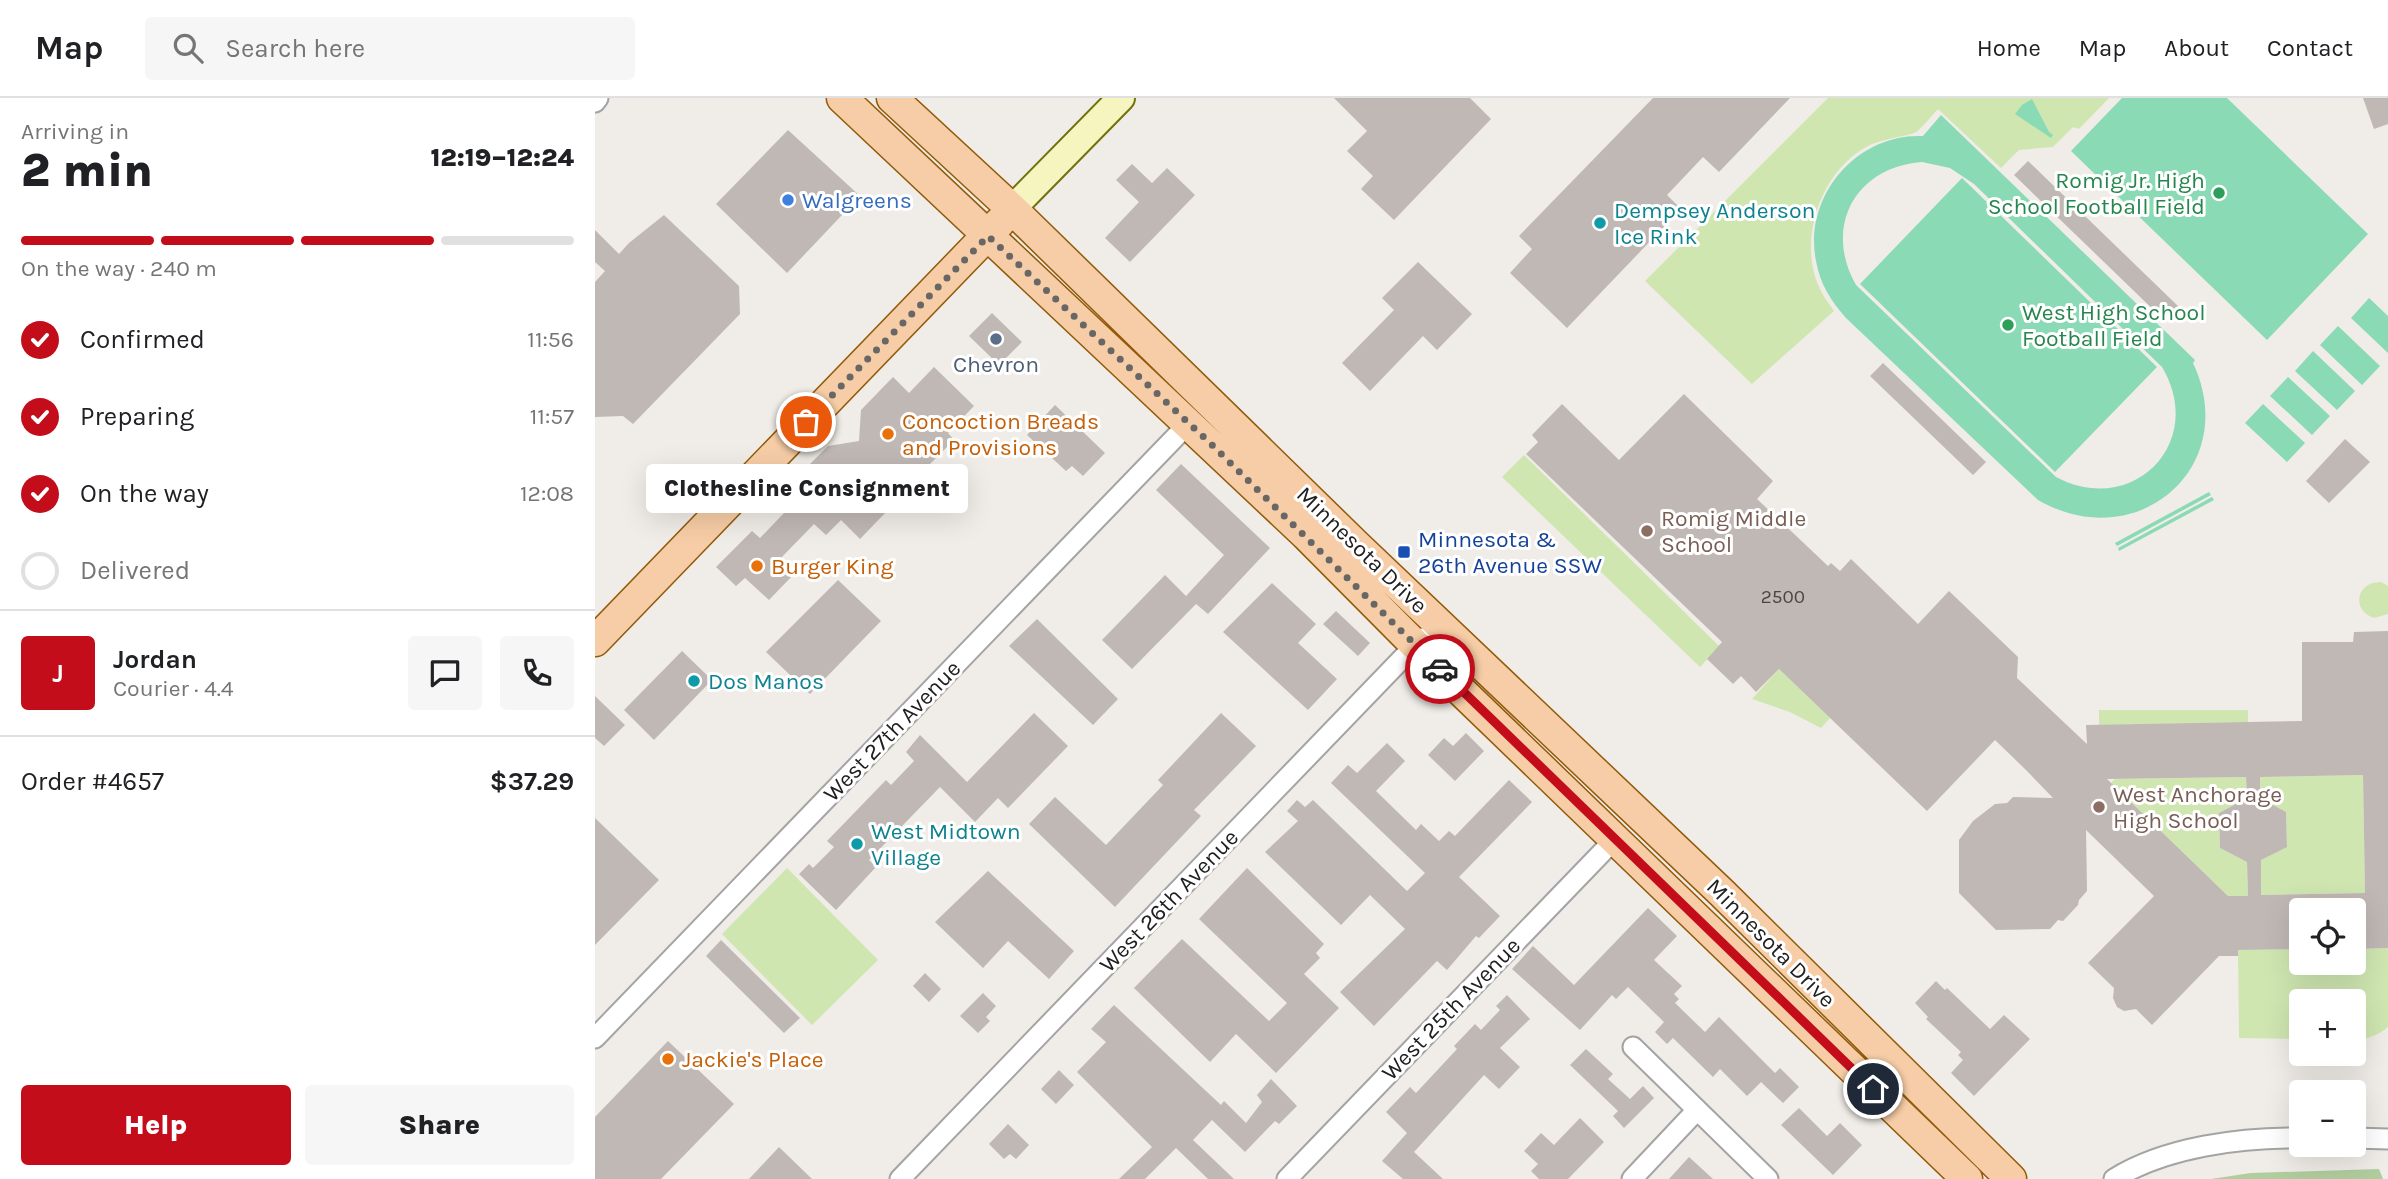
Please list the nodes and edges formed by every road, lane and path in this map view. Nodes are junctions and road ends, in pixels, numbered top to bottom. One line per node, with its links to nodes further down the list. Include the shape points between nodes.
1 (842, 98): 5 (main road, Minnesota Drive)
2 (892, 98): 4 (main road, Minnesota Drive)
3 (1121, 98): 4 (main road)
4 (1012, 209): 5 (main road); 7 (main road, Minnesota Drive)
5 (988, 236): 6 (main road, Minnesota Drive); 8 (main road)
6 (1189, 423): 9 (main road, Minnesota Drive); 11 (street, West 27th Avenue)
7 (1437, 622): 9 (street, West 26th Avenue); 22 (main road, Minnesota Drive, via 1722,893)
8 (595, 641)
9 (1415, 645): 10 (main road, Minnesota Drive); 17 (street, West 26th Avenue)
10 (1615, 839): 18 (street, West 25th Avenue); 21 (main road, Minnesota Drive)
11 (595, 1038)
12 (1633, 1047): 13 (street)
13 (1697, 1110): 19 (street); 20 (street)
14 (2366, 1138): 16 (street)
15 (2289, 1139): 23 (street, via 2183,1150)
16 (2388, 1139)
17 (901, 1179)
18 (1287, 1179)
19 (1632, 1179)
20 (1768, 1179)
21 (1967, 1179)
22 (2011, 1179)
23 (2114, 1179)

